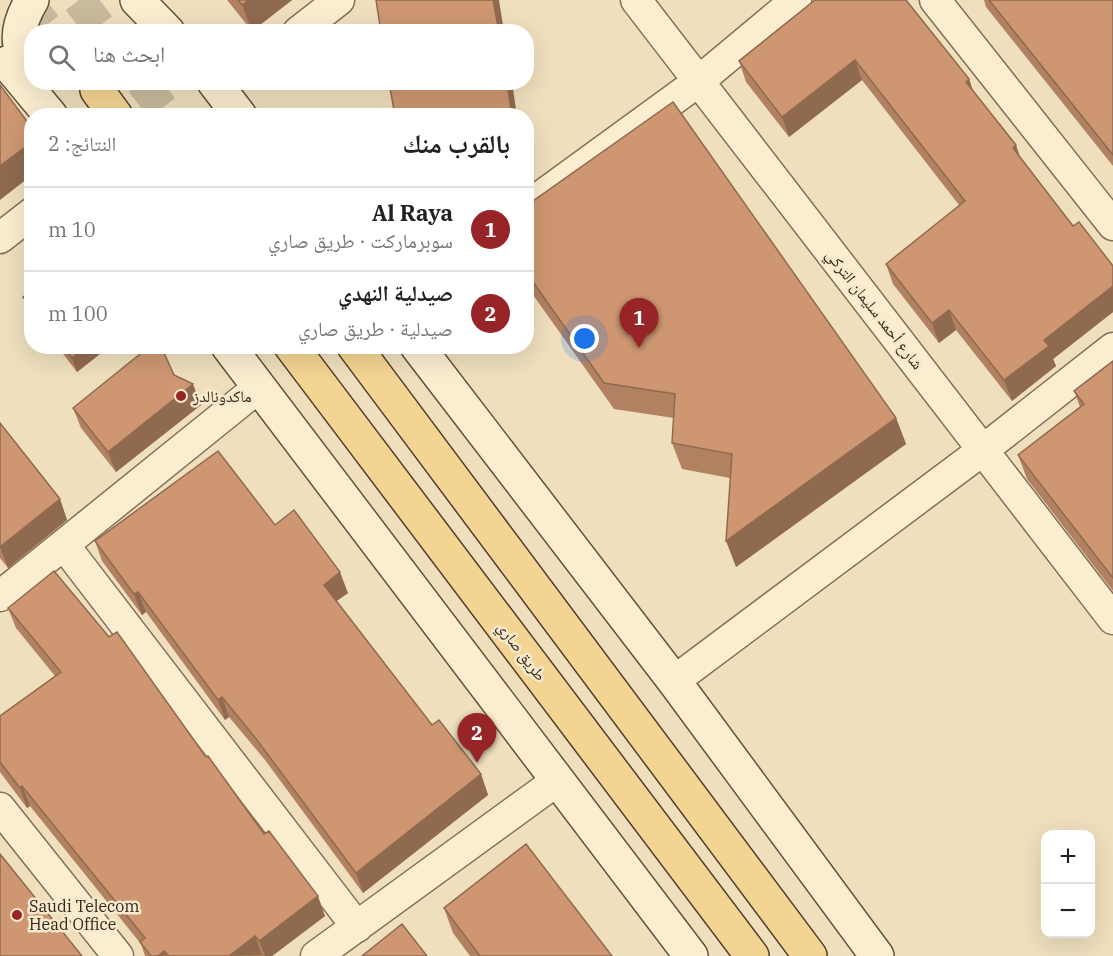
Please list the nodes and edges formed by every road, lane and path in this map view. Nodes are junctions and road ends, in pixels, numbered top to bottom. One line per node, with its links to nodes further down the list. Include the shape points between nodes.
1 (32, 0): 12 (main road, via 20,20 19,43)
2 (137, 0): 8 (main road)
3 (147, 0): 9 (main road)
4 (339, 0): 10 (street)
5 (636, 0): 13 (street, شارع أحمد سليمان التركي)
6 (796, 0): 13 (street)
7 (935, 0): 21 (street)
8 (160, 24)
9 (166, 24)
10 (308, 24)
11 (0, 54): 14 (main road)
12 (24, 62)
13 (699, 81): 19 (street); 29 (street, شارع أحمد سليمان التركي)
14 (24, 83)
15 (30, 90): 17 (main road)
16 (42, 90): 18 (main road)
17 (44, 108)
18 (54, 108)
19 (534, 201)
20 (24, 219): 22 (street)
21 (1113, 225)
22 (0, 238)
23 (1113, 348): 29 (street)
24 (234, 354): 28 (main road)
25 (297, 354): 40 (main road, طريق صاري)
26 (360, 354): 41 (main road)
27 (423, 354): 33 (main road)
28 (259, 387): 30 (street); 34 (main road)
29 (983, 450): 32 (street, شارع أحمد سليمان التركي); 33 (street)
30 (64, 545): 31 (street); 36 (street)
31 (0, 596)
32 (1113, 619)
33 (674, 681): 42 (main road)
34 (558, 780): 36 (street); 39 (main road)
35 (0, 808): 37 (street)
36 (357, 927): 38 (street)
37 (118, 956)
38 (316, 956)
39 (691, 956)
40 (752, 956)
41 (810, 956)
42 (877, 956)

